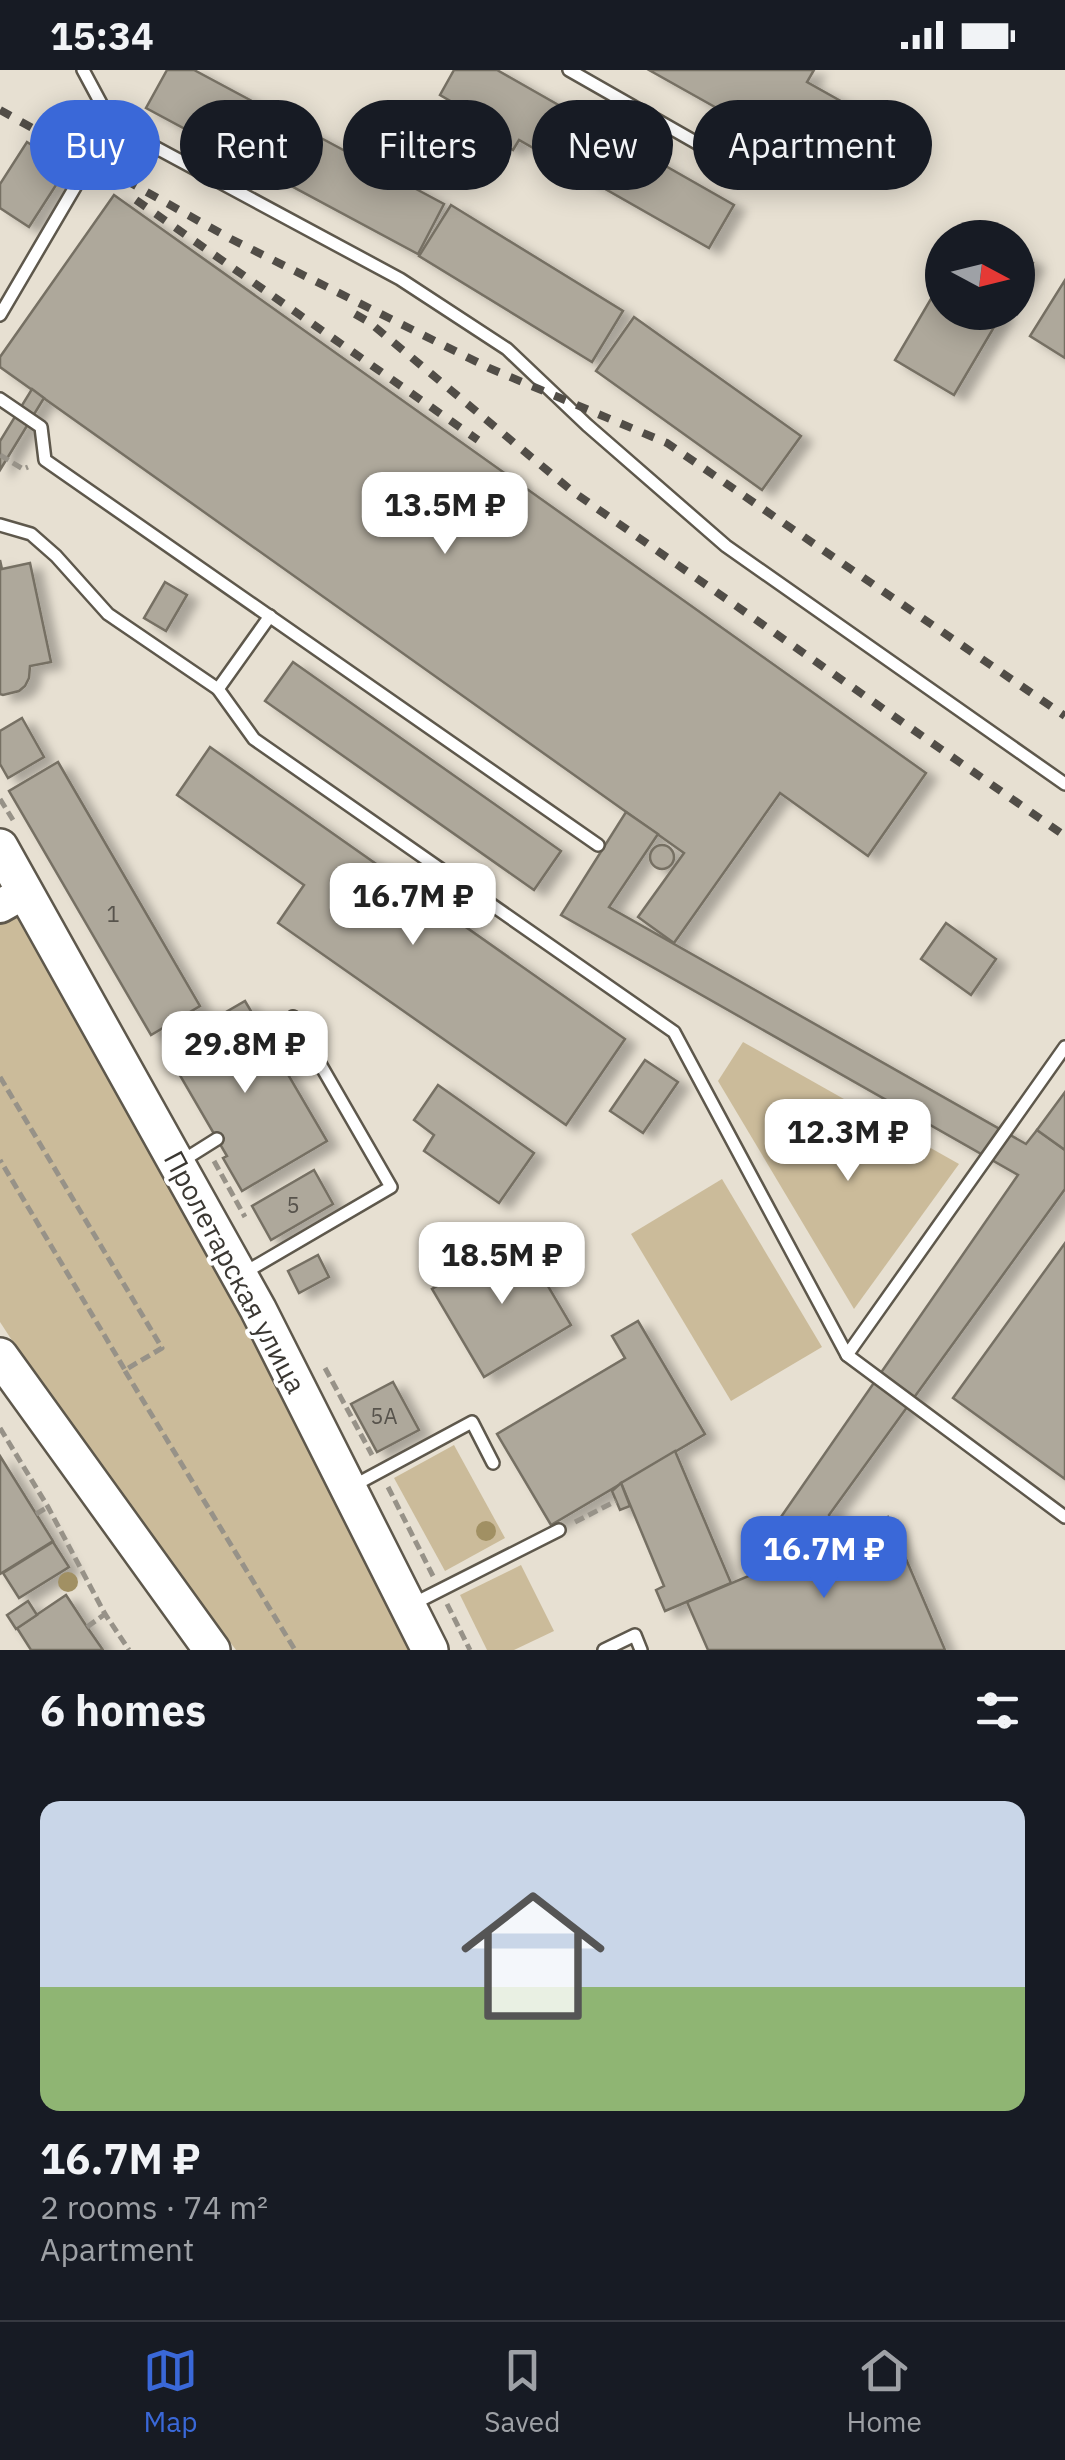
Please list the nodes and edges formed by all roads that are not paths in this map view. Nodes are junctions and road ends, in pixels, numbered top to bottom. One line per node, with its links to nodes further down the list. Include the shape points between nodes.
1 (83, 70): 3 (lane)
2 (569, 70): 4 (lane)
3 (99, 100)
4 (693, 141)
5 (160, 150): 12 (lane, via 400,279 507,349 726,546)
6 (71, 190): 7 (lane)
7 (0, 315)
8 (0, 399): 10 (lane, via 41,427 45,460)
9 (0, 525): 11 (lane, via 31,534 108,614)
10 (270, 616): 11 (lane); 13 (lane)
11 (218, 689): 21 (lane, via 254,738 674,1032)
12 (1065, 784)
13 (598, 844)
14 (0, 847): 15 (main road, Пролетарская улица)
15 (12, 899): 19 (main road, Пролетарская улица)
16 (292, 1017): 20 (lane, via 390,1188)
17 (1065, 1047): 21 (lane)
18 (217, 1140): 19 (lane)
19 (178, 1164): 20 (main road, Пролетарская улица)
20 (240, 1276): 24 (main road, Пролетарская улица)
21 (847, 1355): 25 (lane)
22 (1, 1361): 28 (main road)
23 (493, 1463): 24 (lane, via 472,1422)
24 (349, 1488): 27 (main road, Пролетарская улица)
25 (1065, 1516)
26 (559, 1530): 27 (lane)
27 (409, 1606): 29 (main road, Пролетарская улица)
28 (212, 1650)
29 (430, 1650)
30 (604, 1650): 31 (lane, via 635,1636)
31 (641, 1650)

